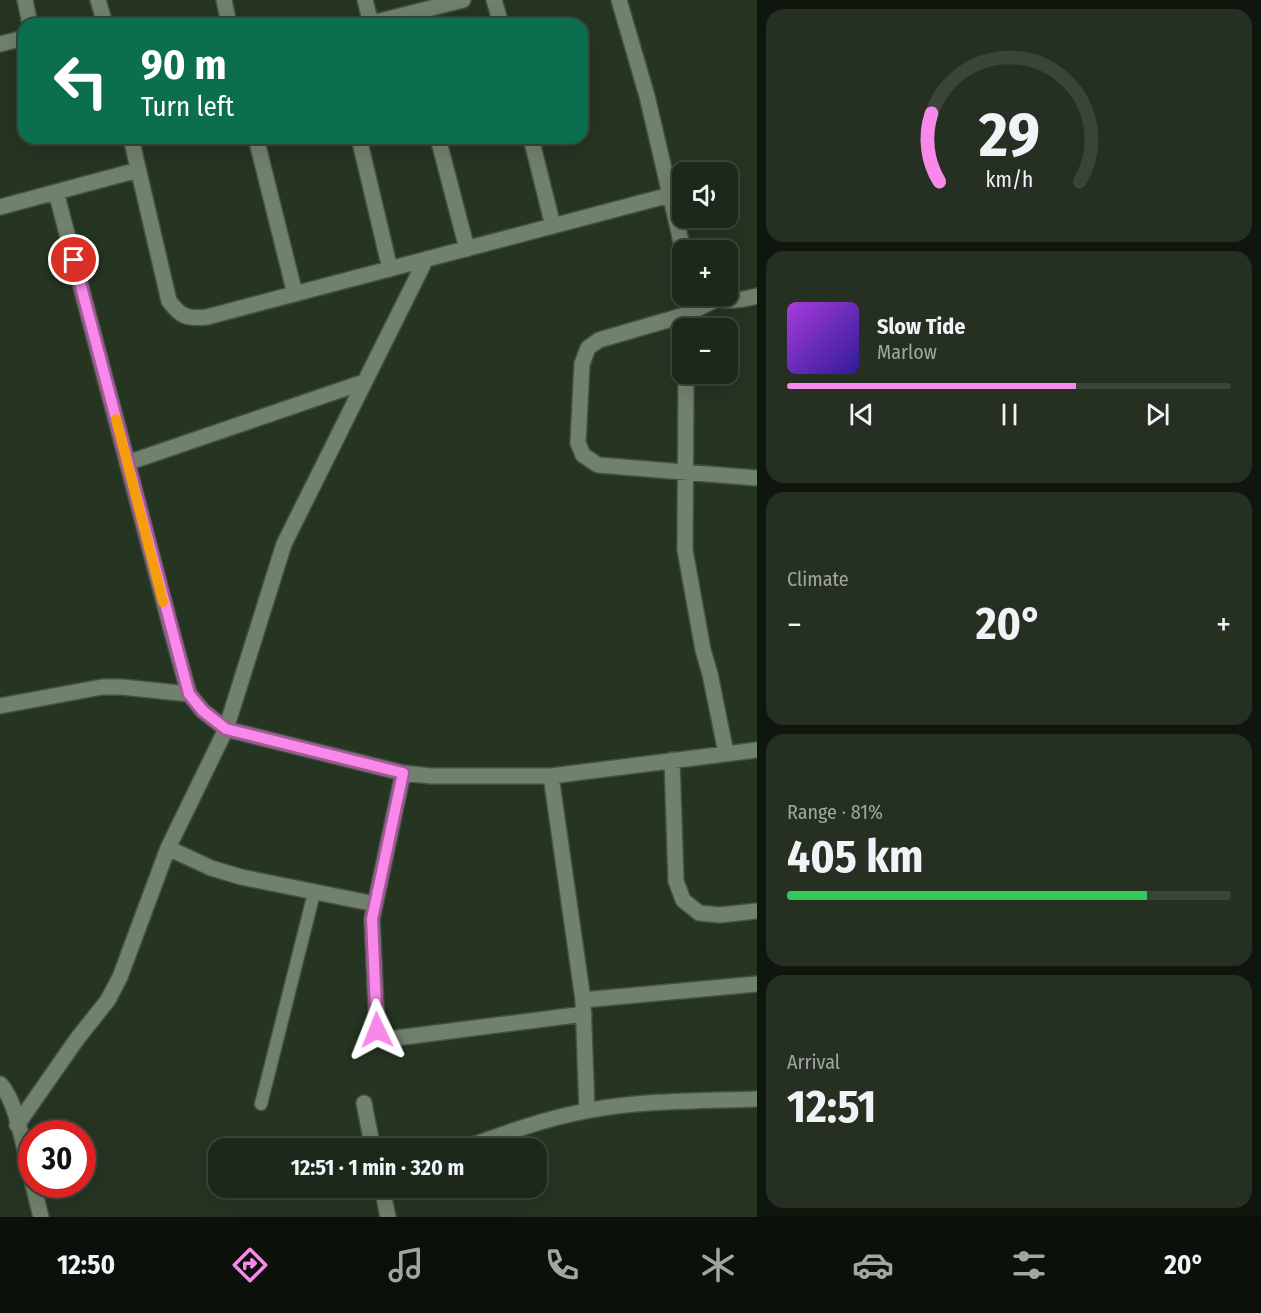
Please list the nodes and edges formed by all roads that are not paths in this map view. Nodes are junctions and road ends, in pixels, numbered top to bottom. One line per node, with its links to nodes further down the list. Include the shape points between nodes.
1 (25, 0): 8 (street)
2 (98, 0): 9 (street)
3 (224, 0): 10 (street)
4 (364, 0): 11 (street)
5 (463, 0): 12 (street)
6 (494, 0): 13 (street)
7 (619, 0): 23 (street)
8 (29, 18)
9 (103, 18)
10 (228, 18)
11 (368, 18)
12 (411, 18)
13 (499, 18)
14 (18, 40): 15 (street)
15 (0, 44)
16 (132, 144): 21 (street)
17 (258, 144): 30 (street)
18 (360, 144): 29 (street)
19 (440, 144): 27 (street)
20 (533, 144): 25 (street)
21 (138, 170): 22 (street); 30 (street, via 169,301 177,313 190,318 207,317)
22 (56, 192): 24 (street); 38 (street)
23 (670, 195): 25 (street); 26 (street)
24 (0, 207)
25 (554, 226): 27 (street)
26 (681, 240)
27 (467, 249): 28 (street)
28 (426, 260): 29 (street); 36 (street)
29 (390, 269): 30 (street)
30 (295, 294)
31 (757, 296): 32 (street)
32 (738, 299)
33 (704, 306): 34 (street)
34 (690, 318)
35 (672, 325): 39 (street, via 599,340 588,348 582,364 578,443 583,455 598,465)
36 (364, 382): 38 (street); 43 (street, via 284,543)
37 (686, 384): 39 (street)
38 (127, 463): 41 (street)
39 (687, 471): 40 (street); 45 (street, via 685,550)
40 (757, 478)
41 (189, 694): 42 (street, via 102,687); 43 (street)
42 (0, 706)
43 (226, 729): 47 (street); 49 (street)
44 (757, 750): 45 (street)
45 (726, 753): 46 (street)
46 (672, 760): 48 (street); 52 (street, via 676,881 683,900 699,914)
47 (403, 773): 48 (street); 51 (street)
48 (551, 776): 54 (street)
49 (168, 848): 50 (street, via 211,868); 60 (street, via 108,1000)
50 (314, 892): 51 (street); 58 (lane)
51 (375, 904): 54 (street, via 372,919 377,1030 382,1036 396,1038)
52 (757, 911)
53 (757, 984): 54 (street)
54 (584, 1007): 59 (street)
55 (0, 1084): 60 (street, via 12,1102)
56 (757, 1098): 59 (street, via 632,1104)
57 (364, 1103): 62 (street)
58 (261, 1104)
59 (587, 1111): 63 (street)
60 (17, 1125): 61 (street)
61 (18, 1129)
62 (371, 1138)
63 (492, 1138)
64 (36, 1198): 66 (street)
65 (384, 1198): 67 (street)
66 (41, 1217)
67 (388, 1217)

